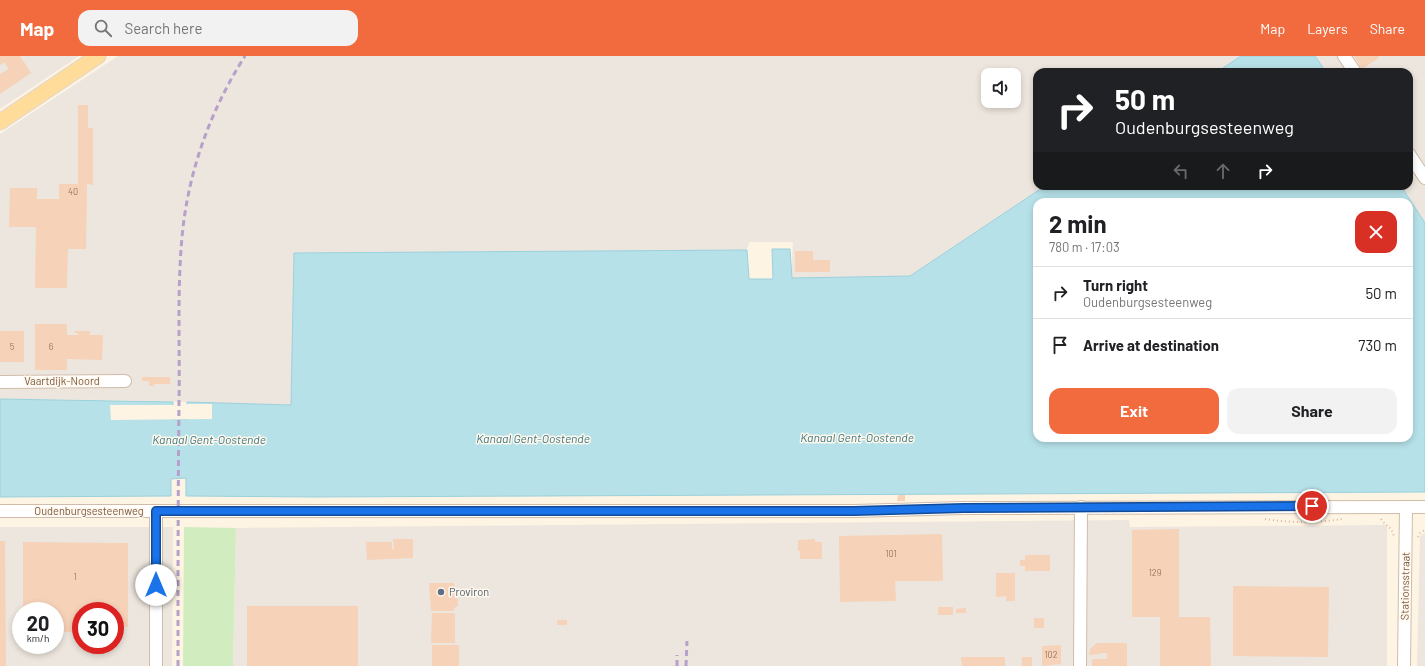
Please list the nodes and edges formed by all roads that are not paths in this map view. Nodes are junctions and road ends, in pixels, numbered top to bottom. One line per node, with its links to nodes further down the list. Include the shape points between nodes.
1 (98, 56): 4 (main road)
2 (1344, 56): 3 (street)
3 (1352, 68)
4 (0, 122)
5 (1413, 160): 6 (street)
6 (1425, 178)
7 (124, 381): 8 (street, Vaartdijk-Noord)
8 (0, 382)
9 (1406, 507): 10 (street, Oudenburgsesteenweg); 11 (street, Oudenburgsesteenweg); 16 (street, Stationsstraat)
10 (1425, 507)
11 (1081, 508): 13 (street, Oudenburgsesteenweg, via 854,511); 15 (street)
12 (0, 511): 13 (street, Oudenburgsesteenweg)
13 (156, 511): 14 (street)
14 (156, 666)
15 (1080, 666)
16 (1404, 666)

